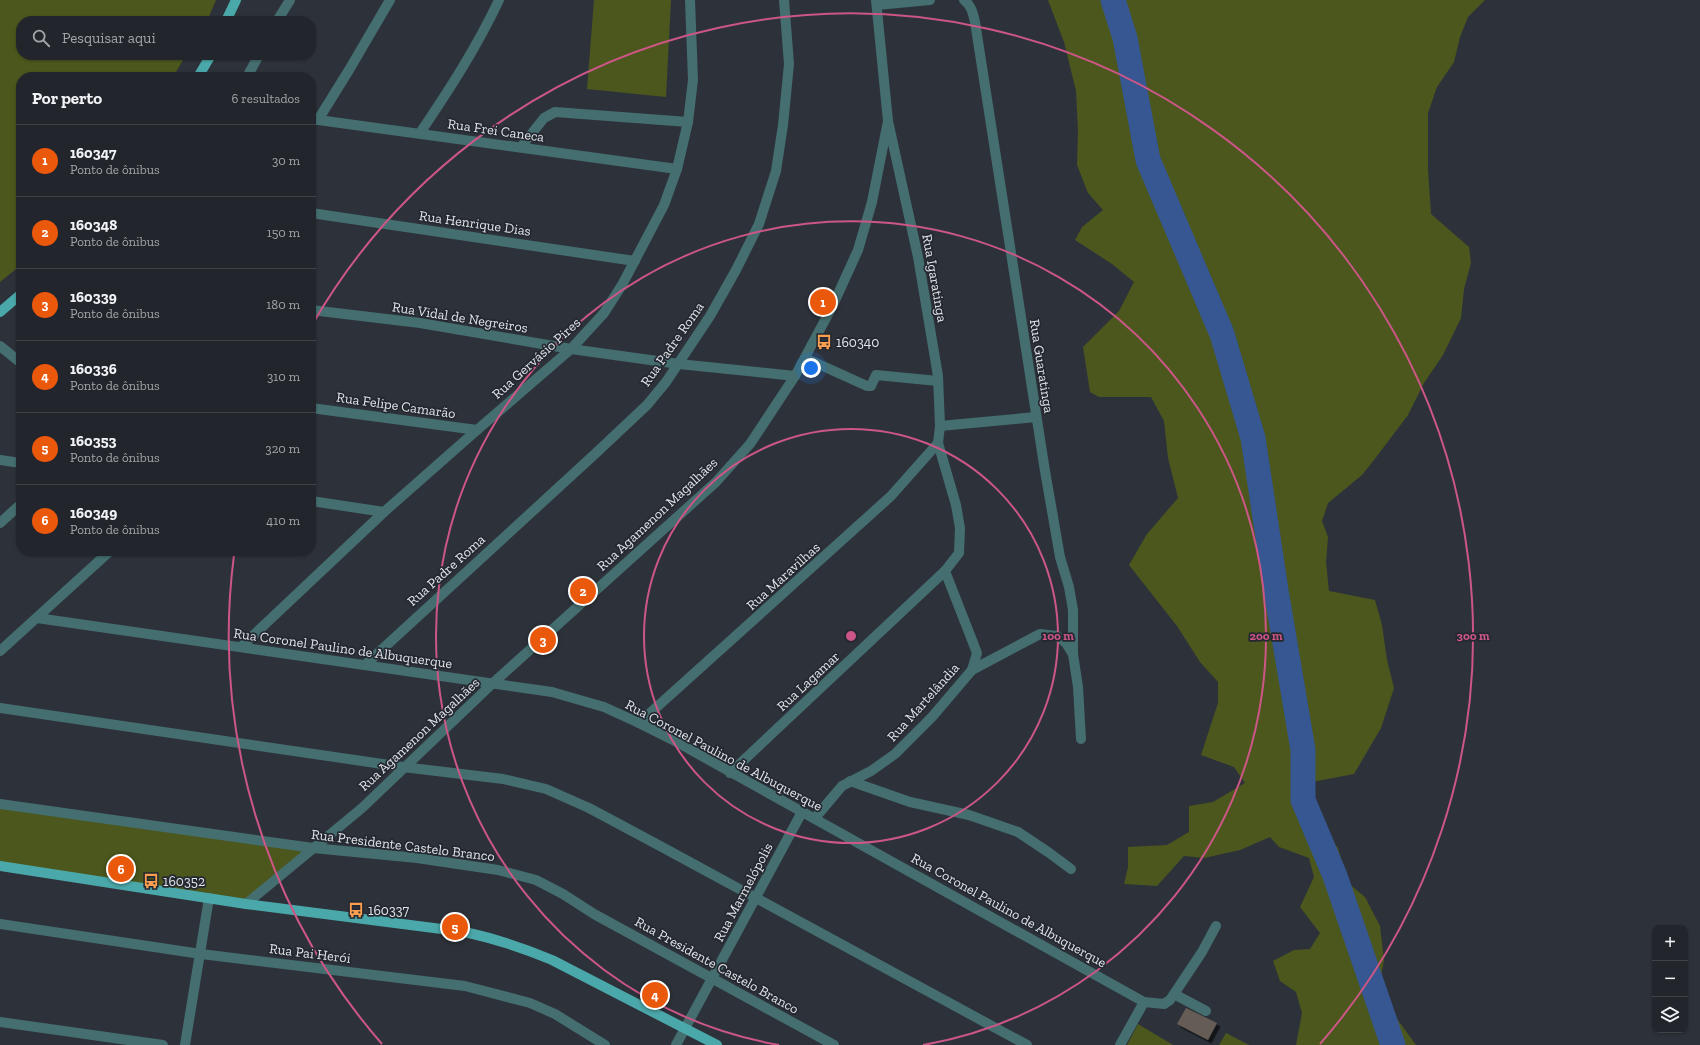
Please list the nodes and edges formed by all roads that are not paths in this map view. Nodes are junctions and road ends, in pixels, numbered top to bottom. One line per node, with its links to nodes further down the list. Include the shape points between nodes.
1 (236, 0): 10 (main road)
2 (290, 0): 11 (street)
3 (390, 0): 16 (street, via 349,70)
4 (499, 0): 20 (street, via 485,30)
5 (690, 0): 19 (street, Rua Gervásio Pires, via 693,80)
6 (784, 0): 32 (street, Rua Padre Roma, via 788,64 776,171 759,224 736,270)
7 (930, 0): 9 (street)
8 (964, 0): 36 (street, Rua Guaratinga, via 972,10 975,22)
9 (877, 2): 18 (street, Rua Igaratinga)
10 (228, 16)
11 (281, 16)
12 (208, 60): 14 (main road)
13 (256, 60): 15 (street)
14 (201, 72)
15 (250, 72)
16 (316, 116)
17 (316, 119): 20 (street, Rua Frei Caneca)
18 (888, 121): 30 (street, Rua Agamenon Magalhães, via 872,202 858,250); 34 (street, Rua Igaratinga, via 918,257)
19 (688, 122): 21 (street, via 555,112 544,118); 22 (street, Rua Gervásio Pires)
20 (420, 133): 21 (street, Rua Frei Caneca)
21 (521, 147): 22 (street, Rua Frei Caneca)
22 (676, 169): 24 (street, Rua Gervásio Pires, via 664,205)
23 (316, 214): 24 (street, Rua Henrique Dias)
24 (635, 261): 29 (street, Rua Gervásio Pires, via 604,313)
25 (16, 298): 27 (main road)
26 (316, 311): 29 (street, Rua Vidal de Negreiros, via 420,323)
27 (0, 312)
28 (0, 346): 31 (street)
29 (571, 349): 32 (street, Rua Vidal de Negreiros); 38 (street, Rua Gervásio Pires)
30 (805, 358): 33 (street, Rua Agamenon Magalhães); 34 (street, via 867,386 871,386 876,375)
31 (16, 359)
32 (679, 364): 33 (street, Rua Vidal de Negreiros); 53 (street, Rua Padre Roma, via 647,405)
33 (795, 376): 55 (street, Rua Agamenon Magalhães, via 750,444 716,482)
34 (938, 381): 37 (street, Rua Igaratinga)
35 (316, 409): 38 (street, Rua Felipe Camarão)
36 (1036, 417): 37 (street); 52 (street, Rua Guaratinga, via 1060,557 1073,610)
37 (940, 426): 39 (street, Rua Igaratinga)
38 (477, 430): 44 (street, Rua Gervásio Pires)
39 (938, 443): 47 (street, Rua Igaratinga, via 960,528 961,548); 57 (street, Rua Maravilhas, via 891,496)
40 (0, 460): 41 (street)
41 (16, 462)
42 (316, 503): 44 (street)
43 (16, 508): 45 (street)
44 (384, 512): 50 (street, Rua Gervásio Pires)
45 (0, 522)
46 (105, 556): 49 (street)
47 (955, 559): 48 (street, Rua Lagamar)
48 (945, 571): 54 (street, Rua Martelândia, via 977,653); 60 (street, Rua Lagamar)
49 (37, 618): 50 (street, Rua Coronel Paulino de Albuquerque); 51 (street)
50 (241, 647): 53 (street, Rua Coronel Paulino de Albuquerque)
51 (0, 651)
52 (1073, 654): 54 (street, via 1066,643 1057,636 1040,634); 58 (street, Rua Guaratinga)
53 (365, 665): 55 (street, Rua Coronel Paulino de Albuquerque)
54 (972, 670): 61 (street, Rua Martelândia, via 932,717 895,754 871,771)
55 (493, 683): 57 (street, Rua Coronel Paulino de Albuquerque, via 552,692 604,707); 59 (street, Rua Agamenon Magalhães)
56 (0, 708): 59 (street)
57 (640, 723): 60 (street, Rua Coronel Paulino de Albuquerque)
58 (1081, 739)
59 (403, 767): 65 (street, Rua Agamenon Magalhães, via 362,808); 69 (street, via 503,779 546,789 588,808)
60 (730, 773): 63 (street, Rua Coronel Paulino de Albuquerque)
61 (850, 781): 64 (street, Rua Martelândia, via 834,794); 67 (street, via 910,802 969,815 1012,830)
62 (0, 804): 65 (street, Rua Presidente Castelo Branco)
63 (802, 812): 64 (street, Rua Coronel Paulino de Albuquerque); 69 (street, Rua Marmelópolis)
64 (815, 818): 76 (street, Rua Coronel Paulino de Albuquerque)
65 (313, 848): 70 (street, Rua Agamenon Magalhães); 74 (street, Rua Presidente Castelo Branco, via 417,858 498,870 536,880)
66 (0, 866): 68 (main road)
67 (1071, 870)
68 (209, 898): 70 (main road); 73 (street)
69 (755, 898): 74 (street, Rua Marmelópolis); 86 (street)
70 (246, 904): 79 (main road, via 465,932 496,939 552,960)
71 (0, 924): 73 (street, Rua Pai Herói)
72 (1216, 926): 75 (street)
73 (201, 954): 81 (street); 82 (street, Rua Pai Herói, via 465,986 530,1003 555,1014)
74 (712, 979): 79 (street, Rua Marmelópolis); 85 (street, Rua Presidente Castelo Branco)
75 (1174, 994): 76 (street, via 1164,1004); 77 (street)
76 (1144, 1002): 87 (street)
77 (1206, 1011)
78 (0, 1022): 80 (street)
79 (686, 1028): 83 (street, Rua Marmelópolis); 84 (main road)
80 (163, 1045)
81 (185, 1045)
82 (605, 1045)
83 (676, 1045)
84 (717, 1045)
85 (834, 1045)
86 (1027, 1045)
87 (1120, 1045)

